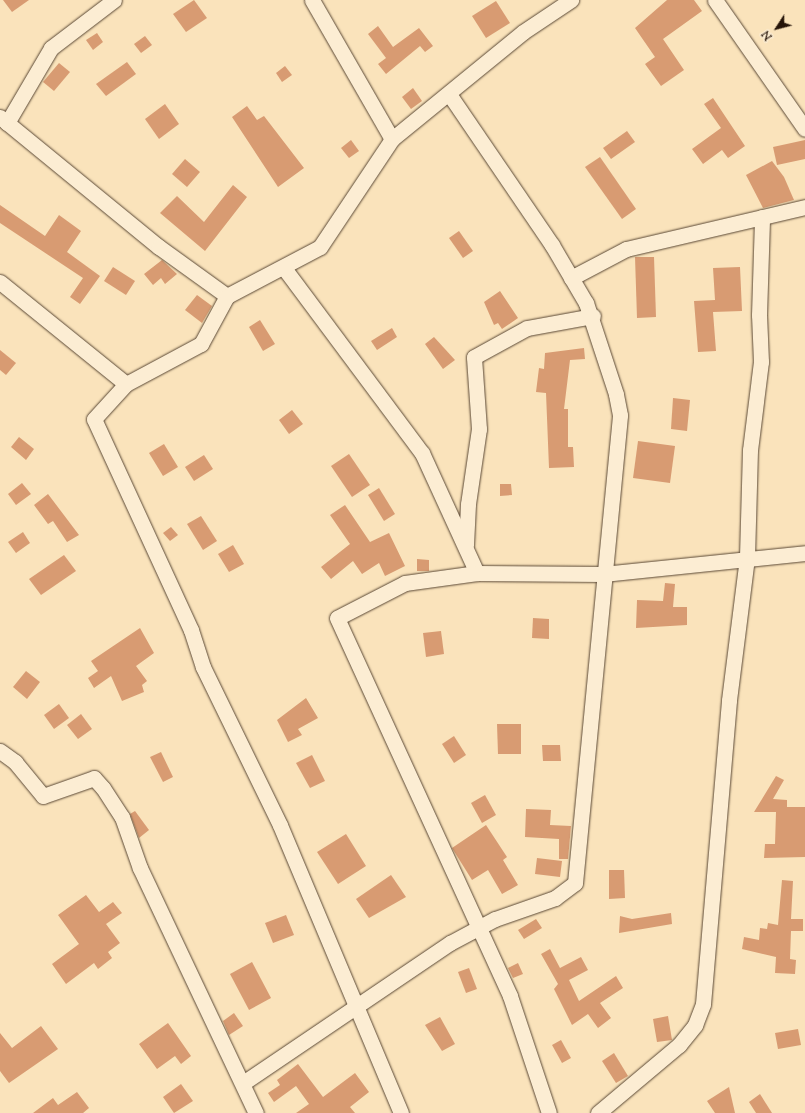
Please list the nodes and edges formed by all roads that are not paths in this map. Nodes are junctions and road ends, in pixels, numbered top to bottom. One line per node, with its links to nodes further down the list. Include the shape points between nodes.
1 (114, 0): 6 (street, via 51,48)
2 (312, 0): 8 (street)
3 (571, 0): 5 (street, via 523,32)
4 (716, 0): 7 (street)
5 (448, 94): 8 (street); 12 (street)
6 (4, 120): 14 (street, via 159,248)
7 (805, 129)
8 (392, 139): 11 (street, via 320,247)
9 (805, 207): 10 (street)
10 (762, 217): 12 (street, via 626,249); 19 (street, via 759,316 761,362 750,450)
11 (284, 268): 14 (street); 17 (street, via 422,453)
12 (571, 278): 15 (street)
13 (0, 282): 16 (street)
14 (227, 296): 16 (street, via 201,344)
15 (593, 316): 17 (street, via 527,328 474,357 471,362 479,429 468,504); 21 (street, via 620,415)
16 (126, 384): 24 (street, via 94,419 191,630 218,701 280,825)
17 (466, 550): 20 (street)
18 (805, 553): 19 (street)
19 (747, 557): 21 (street); 29 (street, via 729,700 703,1004 695,1025 679,1045)
20 (477, 573): 21 (street); 23 (street, via 405,583 337,618)
21 (603, 574): 23 (street, via 575,884 555,898 495,919)
22 (0, 751): 25 (street, via 15,762 43,796 94,778 103,788 122,817 140,868)
23 (480, 928): 24 (street, via 450,943); 28 (street, via 510,996)
24 (356, 1007): 25 (street); 27 (street)
25 (243, 1083): 26 (street)
26 (256, 1113)
27 (401, 1113)
28 (549, 1113)
29 (598, 1113)

